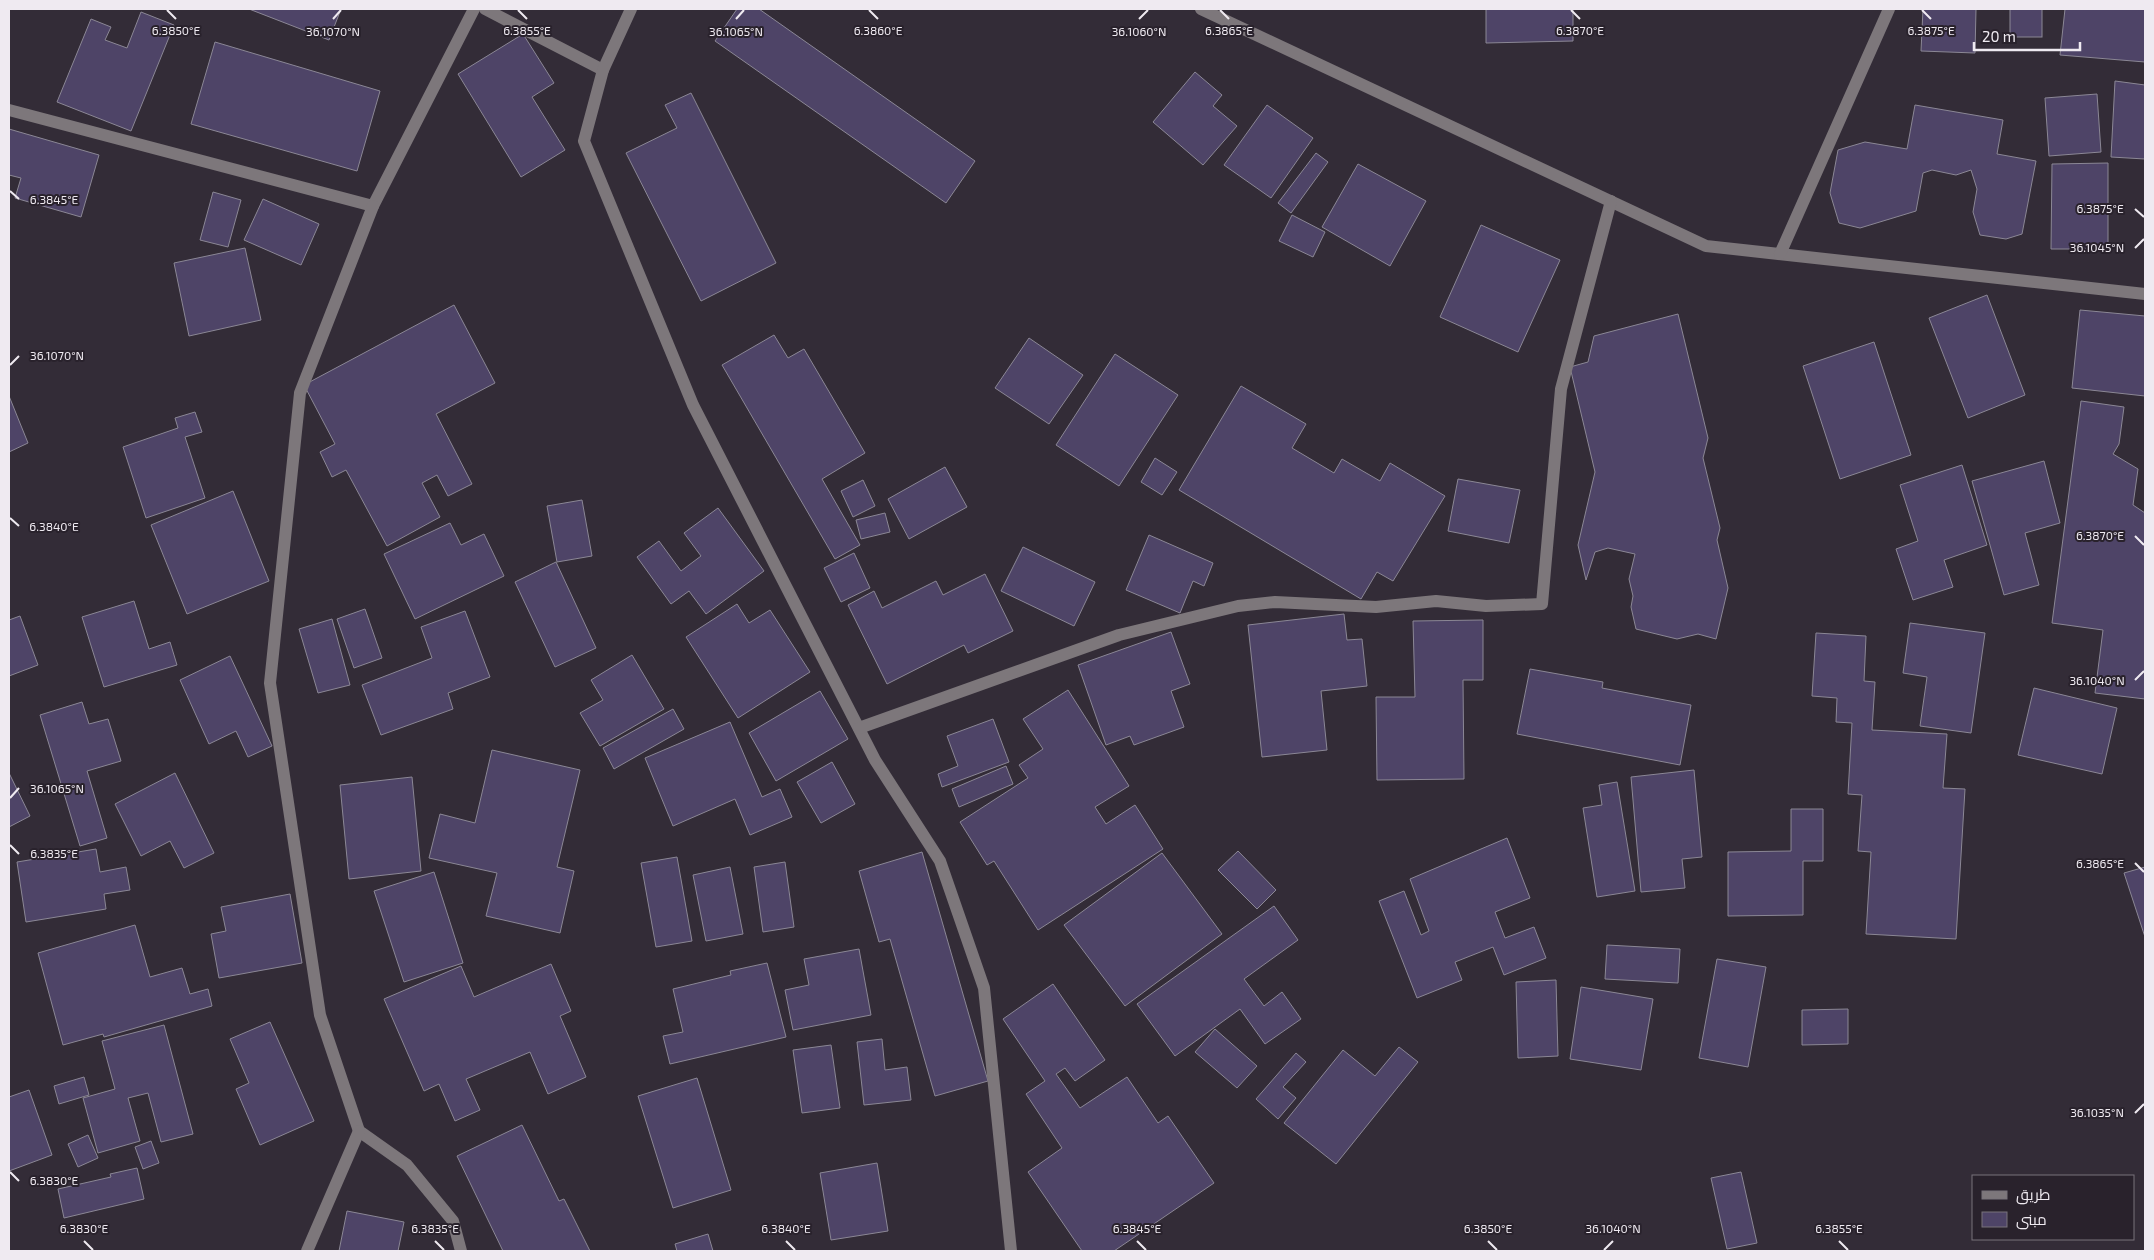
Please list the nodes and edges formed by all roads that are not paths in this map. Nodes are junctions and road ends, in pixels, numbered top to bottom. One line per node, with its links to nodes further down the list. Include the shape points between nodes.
1 (474, 9): 9 (street)
2 (485, 9): 6 (street)
3 (631, 9): 6 (street)
4 (1201, 9): 8 (street)
5 (1889, 9): 10 (street)
6 (603, 70): 12 (street, via 584,142 694,405)
7 (9, 110): 9 (street)
8 (1611, 201): 10 (street, via 1706,246); 12 (street, via 1561,389 1542,604 1486,606 1436,601 1376,607 1275,602 1238,606 1118,635)
9 (373, 206): 13 (street, via 300,394 270,684 320,1016)
10 (1780, 254): 11 (street)
11 (2145, 294)
12 (859, 728): 16 (street, via 875,760 940,861 984,988)
13 (359, 1131): 14 (street); 15 (street, via 407,1165 453,1221)
14 (307, 1251)
15 (461, 1251)
16 (1011, 1251)

